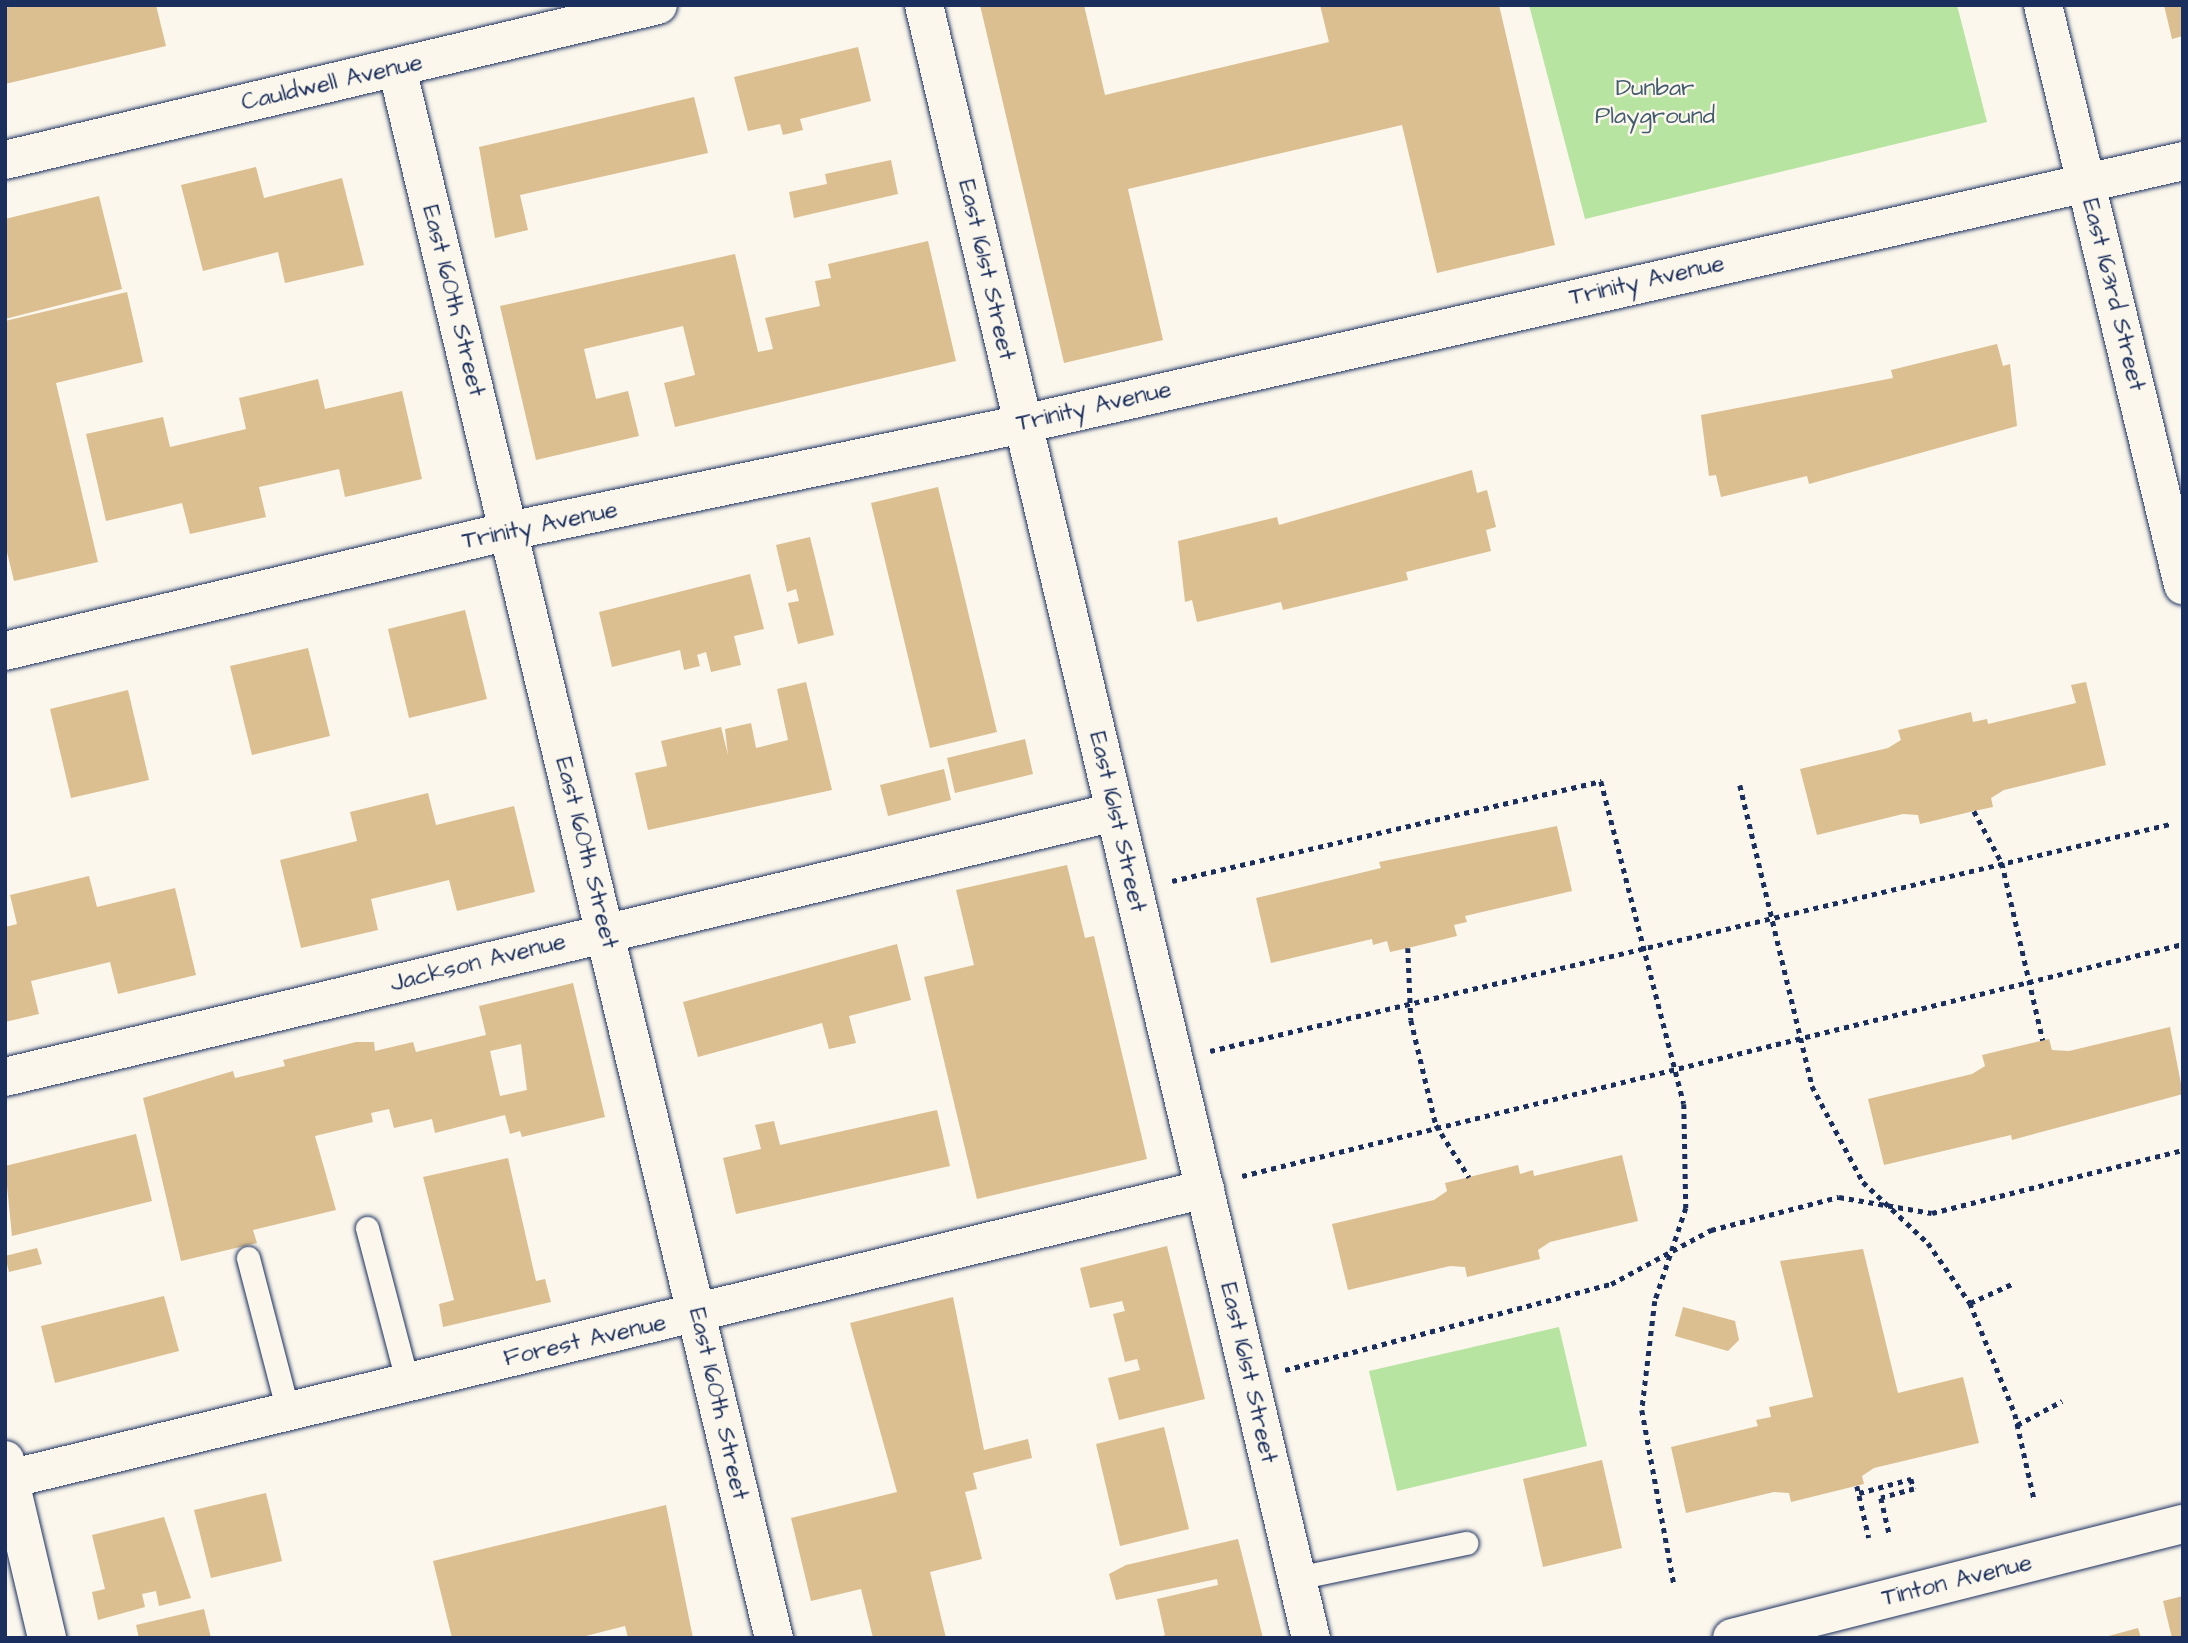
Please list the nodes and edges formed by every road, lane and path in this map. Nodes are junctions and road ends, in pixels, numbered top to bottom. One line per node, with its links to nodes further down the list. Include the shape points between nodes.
1 (658, 5): 4 (street, Cauldwell Avenue)
2 (924, 5): 8 (street, East 161st Street)
3 (2043, 5): 7 (street, East 163rd Street)
4 (397, 68): 5 (street, Cauldwell Avenue); 9 (street, East 160th Street)
5 (5, 160)
6 (2183, 161): 7 (street, Trinity Avenue)
7 (2085, 180): 8 (street, Trinity Avenue); 10 (street, East 163rd Street)
8 (1023, 424): 9 (street, Trinity Avenue); 14 (street, East 161st Street)
9 (509, 531): 11 (street, Trinity Avenue); 19 (street, East 160th Street)
10 (2183, 585)
11 (5, 651)
12 (1740, 785): 18 (path)
13 (1975, 811): 16 (path)
14 (1115, 813): 17 (street, East 161st Street); 19 (street, Jackson Avenue)
15 (2170, 824): 16 (path)
16 (2002, 863): 18 (path); 23 (path)
17 (1133, 890): 22 (path, via 1601,781); 27 (street, East 161st Street)
18 (1772, 918): 22 (path); 25 (path)
19 (605, 932): 29 (street, Jackson Avenue); 40 (street, East 160th Street)
20 (2183, 944): 23 (path)
21 (1408, 948): 24 (path)
22 (1644, 948): 24 (path); 28 (path)
23 (2032, 980): 25 (path); 26 (path)
24 (1410, 1004): 27 (path); 30 (path)
25 (1800, 1037): 28 (path); 34 (path, via 1812,1086 1863,1182)
26 (2043, 1040)
27 (1174, 1060): 33 (street, East 161st Street)
28 (1674, 1067): 30 (path); 36 (path, via 1686,1159 1686,1208)
29 (5, 1077)
30 (1436, 1125): 32 (path); 33 (path, via 1282,1162)
31 (2183, 1150): 34 (path, via 1932,1213)
32 (1469, 1177)
33 (1205, 1189): 40 (street, Forest Avenue); 41 (street, East 161st Street)
34 (1888, 1206): 36 (path, via 1839,1197 1711,1230); 39 (path, via 1928,1243)
35 (367, 1228): 42 (lane)
36 (1672, 1251): 41 (path, via 1611,1284); 55 (path, via 1656,1301 1642,1410)
37 (248, 1258): 44 (lane)
38 (2014, 1283): 39 (path)
39 (1970, 1303): 45 (path)
40 (696, 1314): 42 (street, Forest Avenue); 57 (street, East 160th Street)
41 (1250, 1379): 54 (street, East 161st Street)
42 (408, 1384): 44 (street, Forest Avenue)
43 (2063, 1401): 45 (path)
44 (288, 1412): 46 (street, Forest Avenue)
45 (2017, 1425): 49 (path)
46 (7, 1473): 56 (street)
47 (1857, 1486): 48 (path)
48 (1859, 1493): 51 (path, via 1911,1479 1914,1489 1881,1498); 52 (path)
49 (2035, 1498)
50 (2183, 1524): 59 (street, Tinton Avenue)
51 (1889, 1533)
52 (1869, 1538)
53 (1466, 1543): 54 (lane)
54 (1297, 1578): 58 (street, East 161st Street)
55 (1674, 1584)
56 (47, 1638)
57 (774, 1638)
58 (1311, 1638)
59 (1732, 1638)

